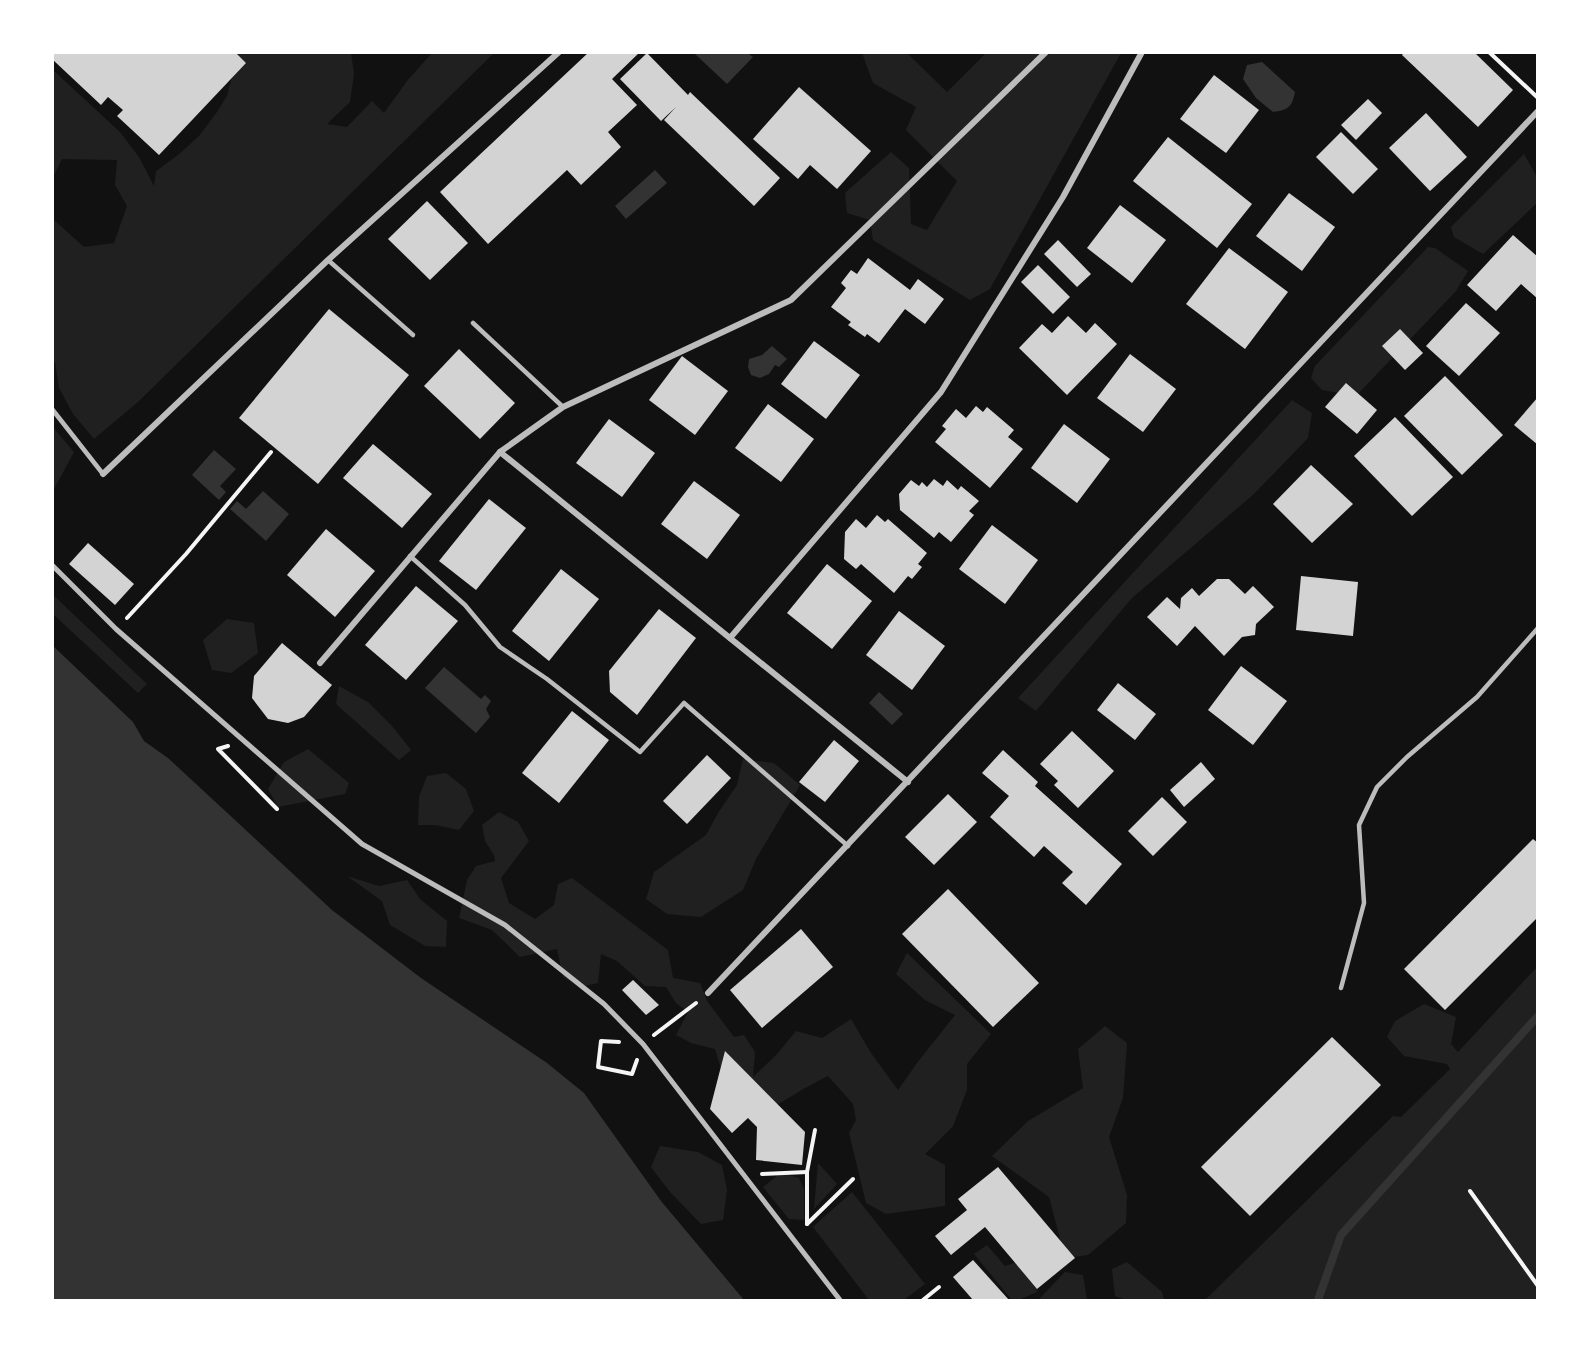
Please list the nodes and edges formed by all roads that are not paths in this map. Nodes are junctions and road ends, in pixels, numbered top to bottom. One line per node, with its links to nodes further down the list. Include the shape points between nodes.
1 (559, 52): 5 (street)
2 (1046, 52): 8 (street, via 791,300)
3 (1142, 52): 15 (street, via 1063,198 941,392)
4 (1538, 111): 17 (street)
5 (328, 260): 7 (lane); 11 (street)
6 (473, 323): 8 (lane)
7 (413, 335)
8 (563, 407): 10 (street)
9 (52, 409): 11 (lane)
10 (500, 452): 12 (street); 15 (street)
11 (103, 474)
12 (410, 556): 16 (street); 18 (lane, via 465,605 500,647 640,752 684,703)
13 (52, 565): 21 (street, via 116,629 362,844 506,925 604,1004 643,1044)
14 (1538, 628): 19 (lane, via 1477,697 1377,787 1359,825 1364,903)
15 (730, 638): 17 (street)
16 (320, 663)
17 (908, 782): 18 (street)
18 (848, 846): 20 (street)
19 (1341, 988)
20 (708, 993)
21 (840, 1300)

